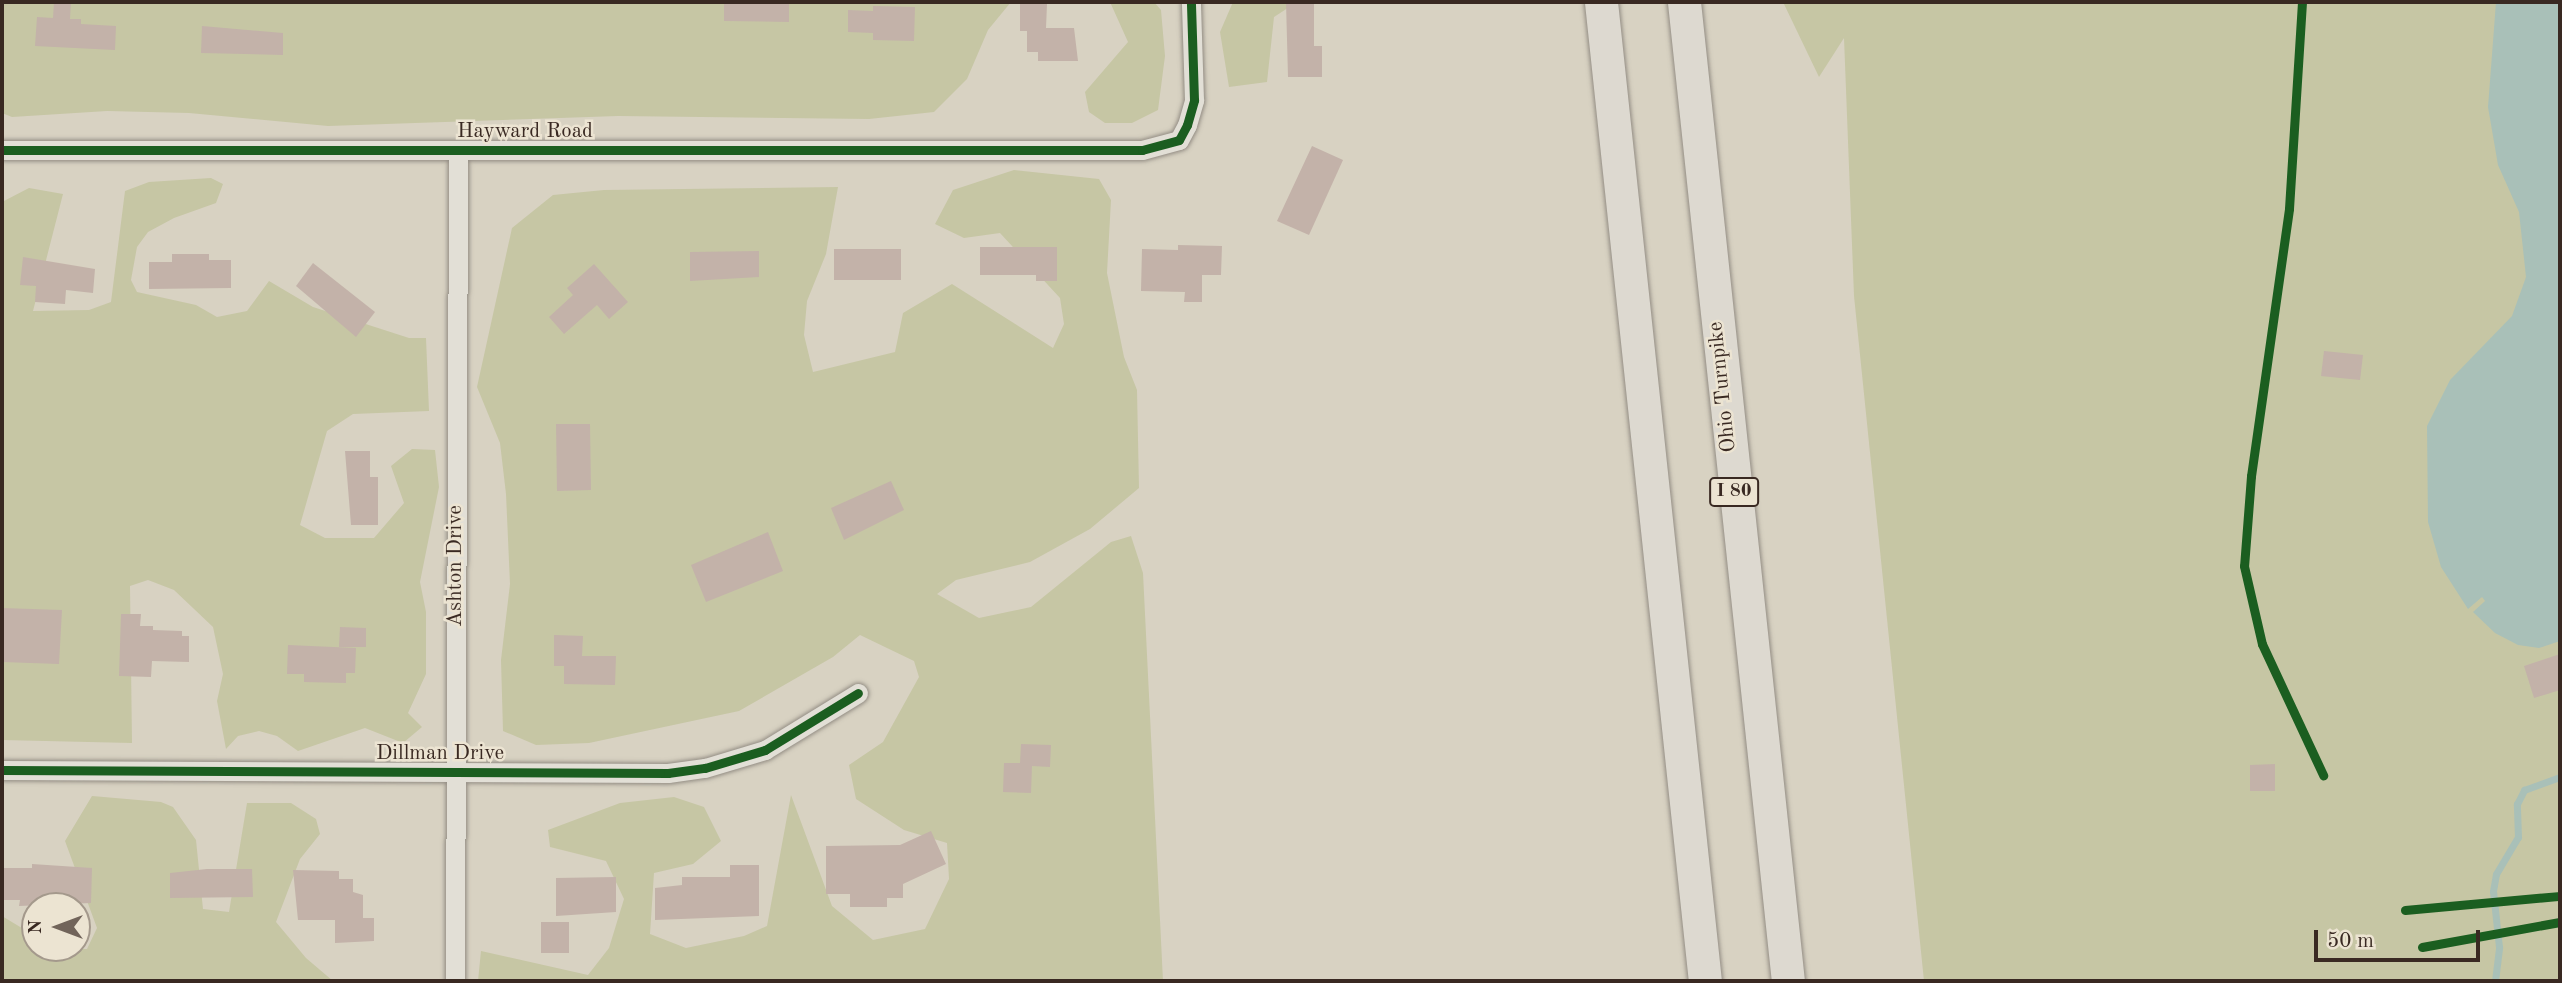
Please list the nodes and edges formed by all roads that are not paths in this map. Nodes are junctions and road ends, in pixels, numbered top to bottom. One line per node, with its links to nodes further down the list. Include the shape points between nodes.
1 (1191, 2): 5 (street, Hayward Road, via 1194,100 1179,139 1142,150)
2 (1601, 2): 10 (highway)
3 (1684, 2): 11 (highway, Ohio Turnpike / I 80)
4 (2, 150): 5 (street, Hayward Road)
5 (458, 150): 8 (street, Ashton Drive)
6 (858, 693): 8 (street, Dillman Drive, via 765,750 705,768 657,773)
7 (2, 770): 8 (street, Dillman Drive)
8 (455, 771): 9 (street, Ashton Drive)
9 (455, 981)
10 (1705, 981)
11 (1788, 981)

